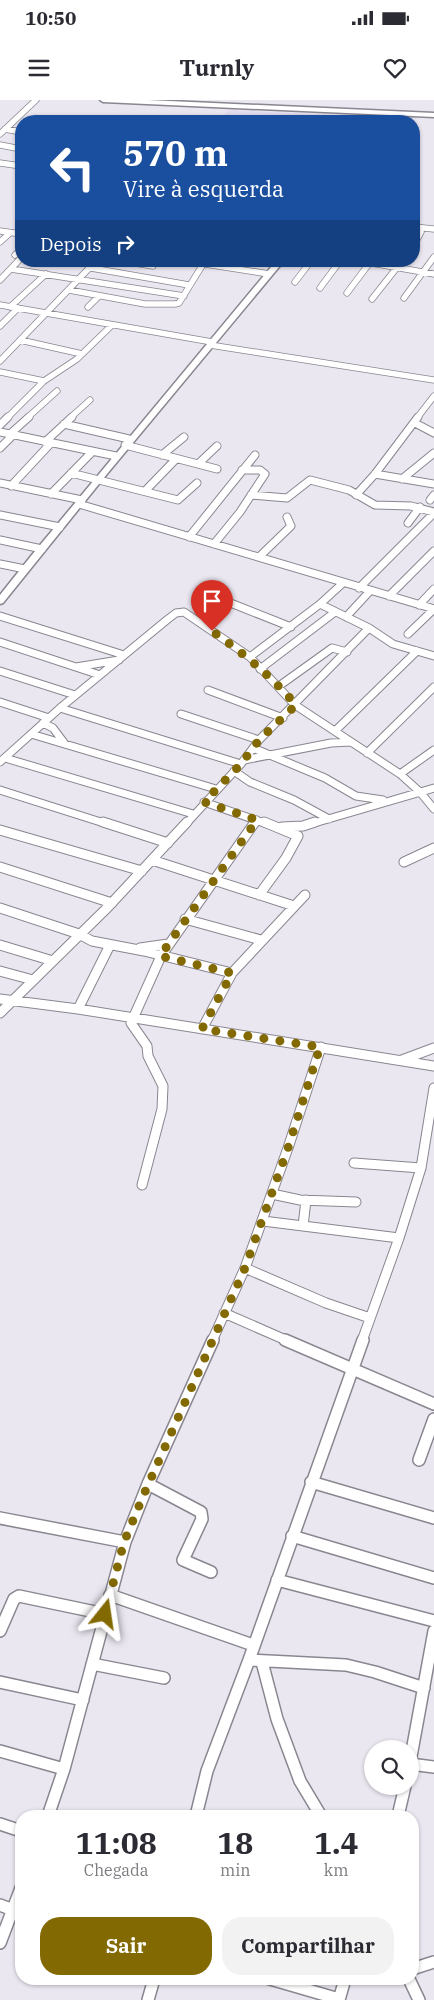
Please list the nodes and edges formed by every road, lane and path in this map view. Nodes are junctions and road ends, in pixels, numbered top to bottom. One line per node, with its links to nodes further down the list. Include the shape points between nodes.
1 (36, 100): 6 (street)
2 (103, 100): 5 (street)
3 (179, 100): 4 (street)
4 (434, 110)
5 (401, 113): 7 (street)
6 (20, 115)
7 (434, 115)
8 (15, 120): 9 (street)
9 (5, 129): 10 (street); 11 (street)
10 (15, 131)
11 (0, 134)
12 (0, 145): 13 (street)
13 (15, 148)
14 (0, 163): 15 (street)
15 (15, 165)
16 (420, 228): 17 (street)
17 (434, 229)
18 (0, 231): 19 (street)
19 (10, 232): 20 (street); 21 (street)
20 (15, 233)
21 (0, 242)
22 (434, 256): 34 (street)
23 (15, 264): 31 (street)
24 (201, 267): 41 (street)
25 (224, 267): 33 (street)
26 (275, 267): 36 (street)
27 (306, 267): 40 (street)
28 (336, 267): 42 (street)
29 (366, 267): 44 (street)
30 (397, 267): 34 (street); 48 (street)
31 (11, 268): 35 (street); 39 (street)
32 (91, 268): 38 (street); 41 (street)
33 (234, 269): 36 (street)
34 (423, 272): 37 (street); 47 (street)
35 (46, 274): 38 (street); 50 (street)
36 (269, 274): 57 (street)
37 (434, 274)
38 (80, 278): 43 (street); 46 (street)
39 (0, 280)
40 (295, 282)
41 (189, 285): 46 (street)
42 (320, 288)
43 (69, 290): 45 (street); 53 (street)
44 (347, 293)
45 (98, 296): 46 (street, via 165,305 179,302); 51 (street)
46 (184, 296)
47 (404, 298)
48 (372, 299)
49 (0, 305): 50 (street)
50 (10, 306): 52 (street)
51 (88, 307)
52 (18, 308): 53 (street); 55 (street)
53 (46, 313): 54 (street); 56 (street)
54 (112, 324): 57 (street); 58 (street)
55 (0, 326)
56 (20, 340): 58 (street); 59 (street)
57 (211, 343): 61 (street); 77 (street)
58 (82, 354): 63 (street)
59 (0, 361)
60 (0, 372): 63 (street)
61 (425, 378): 62 (street); 64 (street)
62 (434, 380)
63 (44, 381): 71 (street)
64 (434, 387)
65 (57, 390): 74 (street)
66 (434, 396): 68 (street)
67 (90, 400): 70 (street)
68 (432, 405): 69 (street)
69 (415, 423): 73 (street); 90 (street)
70 (64, 424): 76 (street); 77 (street)
71 (0, 425)
72 (0, 432): 74 (street)
73 (434, 433)
74 (12, 435): 76 (street); 79 (street)
75 (184, 437): 82 (street)
76 (48, 442): 80 (street); 96 (street)
77 (127, 442): 82 (street); 84 (street)
78 (217, 446): 86 (street)
79 (0, 448)
80 (92, 452): 84 (street); 89 (street)
81 (434, 453): 92 (street)
82 (162, 455): 85 (street)
83 (255, 455): 88 (street)
84 (116, 456): 91 (street)
85 (176, 459): 86 (street); 97 (street)
86 (198, 464): 87 (street)
87 (217, 469)
88 (242, 470): 99 (street, via 264,473); 108 (street)
89 (71, 473): 91 (street); 98 (street)
90 (375, 474): 92 (street); 100 (street)
91 (100, 479): 97 (street); 101 (street)
92 (402, 479): 95 (street)
93 (197, 482): 97 (street, via 180,500)
94 (0, 483): 96 (street)
95 (434, 484)
96 (11, 486): 98 (street)
97 (146, 490)
98 (51, 494): 101 (street)
99 (252, 495): 100 (street, via 287,498 310,480 346,488); 110 (street)
100 (356, 495): 102 (street, via 375,505)
101 (80, 502): 107 (street); 108 (street)
102 (420, 507): 103 (street); 106 (street)
103 (434, 513): 117 (street)
104 (0, 516): 107 (street)
105 (287, 517): 113 (street, via 292,526)
106 (408, 523)
107 (60, 527): 111 (street)
108 (189, 537): 110 (street)
109 (0, 540): 111 (street)
110 (214, 544): 113 (street)
111 (42, 549): 115 (street)
112 (434, 551): 121 (street)
113 (259, 557): 116 (street)
114 (0, 564): 115 (street)
115 (25, 569): 119 (street)
116 (343, 583): 117 (street); 124 (street)
117 (359, 588): 120 (street)
118 (434, 589): 125 (street)
119 (4, 591): 122 (street)
120 (370, 591): 121 (street); 129 (street)
121 (389, 596): 125 (street)
122 (0, 601)
123 (228, 602): 130 (street)
124 (320, 604): 127 (street); 130 (street)
125 (419, 605): 126 (street)
126 (434, 609): 132 (street)
127 (335, 612): 129 (street); 140 (street)
128 (0, 616): 138 (street)
129 (346, 617): 131 (street)
130 (291, 627): 137 (street)
131 (369, 628): 134 (street, via 388,641); 135 (street)
132 (408, 634)
133 (0, 642): 139 (street)
134 (418, 651): 136 (street); 155 (street)
135 (347, 652): 145 (street, via 332,648); 150 (street)
136 (432, 653)
137 (250, 657): 138 (street, via 182,612 174,614); 140 (street)
138 (121, 658): 139 (street); 143 (street)
139 (76, 667): 141 (street)
140 (260, 669): 145 (street)
141 (85, 670): 143 (street); 144 (street)
142 (0, 671): 148 (street)
143 (100, 675): 144 (street)
144 (91, 683): 148 (street)
145 (280, 686): 150 (street)
146 (434, 687): 163 (street)
147 (208, 690): 153 (street)
148 (76, 696): 151 (street)
149 (0, 702): 154 (street)
150 (296, 705): 153 (street); 155 (street)
151 (60, 708): 154 (street); 168 (street)
152 (181, 714): 157 (street)
153 (283, 718): 157 (street)
154 (46, 720): 156 (street); 159 (street)
155 (335, 731): 158 (street)
156 (31, 734): 159 (street); 165 (street)
157 (259, 740): 161 (street)
158 (351, 742): 163 (street); 164 (street)
159 (65, 744): 172 (street)
160 (0, 748): 165 (street)
161 (253, 748): 164 (street); 168 (street)
162 (434, 750): 166 (street)
163 (367, 753): 170 (street)
164 (271, 756): 168 (street); 175 (street, via 325,778)
165 (5, 757): 180 (street)
166 (423, 757): 167 (street); 170 (street)
167 (434, 761)
168 (242, 762): 169 (street)
169 (234, 771): 172 (street); 181 (street, via 250,782)
170 (400, 774): 174 (street)
171 (434, 788): 174 (street)
172 (216, 789): 177 (street)
173 (0, 790): 187 (street)
174 (420, 792): 176 (street); 178 (street)
175 (356, 796): 176 (street); 179 (street, via 356,806)
176 (388, 800): 179 (street)
177 (204, 802): 180 (street); 182 (street)
178 (434, 809)
179 (351, 812): 181 (street)
180 (193, 814): 187 (street)
181 (329, 818): 183 (street)
182 (257, 820): 184 (street); 193 (street)
183 (303, 826): 184 (street); 186 (street)
184 (280, 828): 186 (street)
185 (0, 830): 192 (street)
186 (298, 836): 194 (street)
187 (168, 843): 189 (street)
188 (434, 848): 190 (street)
189 (152, 860): 192 (street); 193 (street)
190 (404, 862)
191 (0, 867): 196 (street)
192 (142, 871): 196 (street)
193 (213, 880): 194 (street); 199 (street)
194 (259, 895): 197 (street)
195 (306, 895): 197 (street)
196 (112, 902): 200 (street)
197 (294, 906): 201 (street)
198 (0, 908): 200 (street)
199 (185, 919): 201 (street); 202 (street)
200 (80, 934): 204 (street); 207 (street)
201 (261, 940): 209 (street)
202 (168, 944): 205 (street); 206 (street)
203 (0, 945): 207 (street)
204 (110, 946): 205 (street); 213 (street)
205 (134, 949): 206 (street)
206 (160, 956): 209 (street); 215 (street)
207 (53, 961): 210 (street)
208 (0, 971): 210 (street)
209 (232, 973): 216 (street)
210 (32, 980): 212 (street)
211 (0, 999): 212 (street)
212 (12, 1000): 213 (street); 214 (street)
213 (78, 1009): 215 (street)
214 (0, 1013)
215 (133, 1018): 216 (street); 224 (street, via 131,1025 147,1046 148,1056 163,1086 162,1109)
216 (202, 1029): 217 (street)
217 (320, 1047): 219 (street); 225 (street)
218 (434, 1048): 219 (street)
219 (402, 1060): 220 (street)
220 (434, 1066)
221 (434, 1088): 223 (street)
222 (354, 1163): 223 (street)
223 (421, 1168): 230 (street)
224 (142, 1185)
225 (272, 1194): 226 (street); 228 (street)
226 (306, 1200): 227 (street); 229 (street)
227 (356, 1202)
228 (263, 1221): 229 (street); 231 (street)
229 (303, 1226): 230 (street)
230 (399, 1238): 233 (street)
231 (245, 1268): 232 (street); 233 (street)
232 (224, 1313): 234 (street); 239 (street)
233 (370, 1318): 234 (street)
234 (352, 1368): 235 (street); 238 (street)
235 (434, 1404)
236 (434, 1419): 237 (street)
237 (419, 1460)
238 (311, 1482): 241 (street); 242 (street)
239 (148, 1484): 243 (street); 244 (street, via 201,1512 202,1520 182,1560)
240 (0, 1518): 243 (street)
241 (434, 1518)
242 (292, 1536): 245 (street); 246 (street)
243 (124, 1542): 247 (street)
244 (211, 1572)
245 (434, 1578)
246 (277, 1580): 249 (street); 252 (street)
247 (110, 1595): 248 (street); 252 (street)
248 (105, 1614): 250 (street, via 19,1596 14,1599); 255 (street)
249 (434, 1621)
250 (0, 1631)
251 (434, 1631): 258 (street)
252 (253, 1645): 253 (street)
253 (249, 1660): 254 (street); 267 (street, via 207,1771)
254 (262, 1662): 258 (street, via 346,1666); 268 (street, via 277,1719 300,1781)
255 (92, 1664): 256 (street); 259 (street)
256 (164, 1678)
257 (0, 1682): 259 (street)
258 (424, 1688): 260 (street)
259 (83, 1700): 264 (street)
260 (414, 1740)
261 (0, 1751): 264 (street)
262 (419, 1764): 263 (street)
263 (434, 1767)
264 (64, 1769): 266 (street)
265 (403, 1795): 269 (street)
266 (50, 1810)
267 (197, 1810)
268 (317, 1810)
269 (399, 1810)
270 (0, 1824): 271 (street)
271 (15, 1829)
272 (15, 1904): 274 (street)
273 (0, 1905): 274 (street)
274 (13, 1910): 275 (street)
275 (0, 1943)
276 (434, 1962): 277 (street)
277 (419, 1966)
278 (152, 1985): 283 (street)
279 (291, 1985): 282 (street)
280 (343, 1985): 282 (street)
281 (413, 1985): 284 (street)
282 (339, 1999)
283 (148, 2000)
284 (419, 2000)

